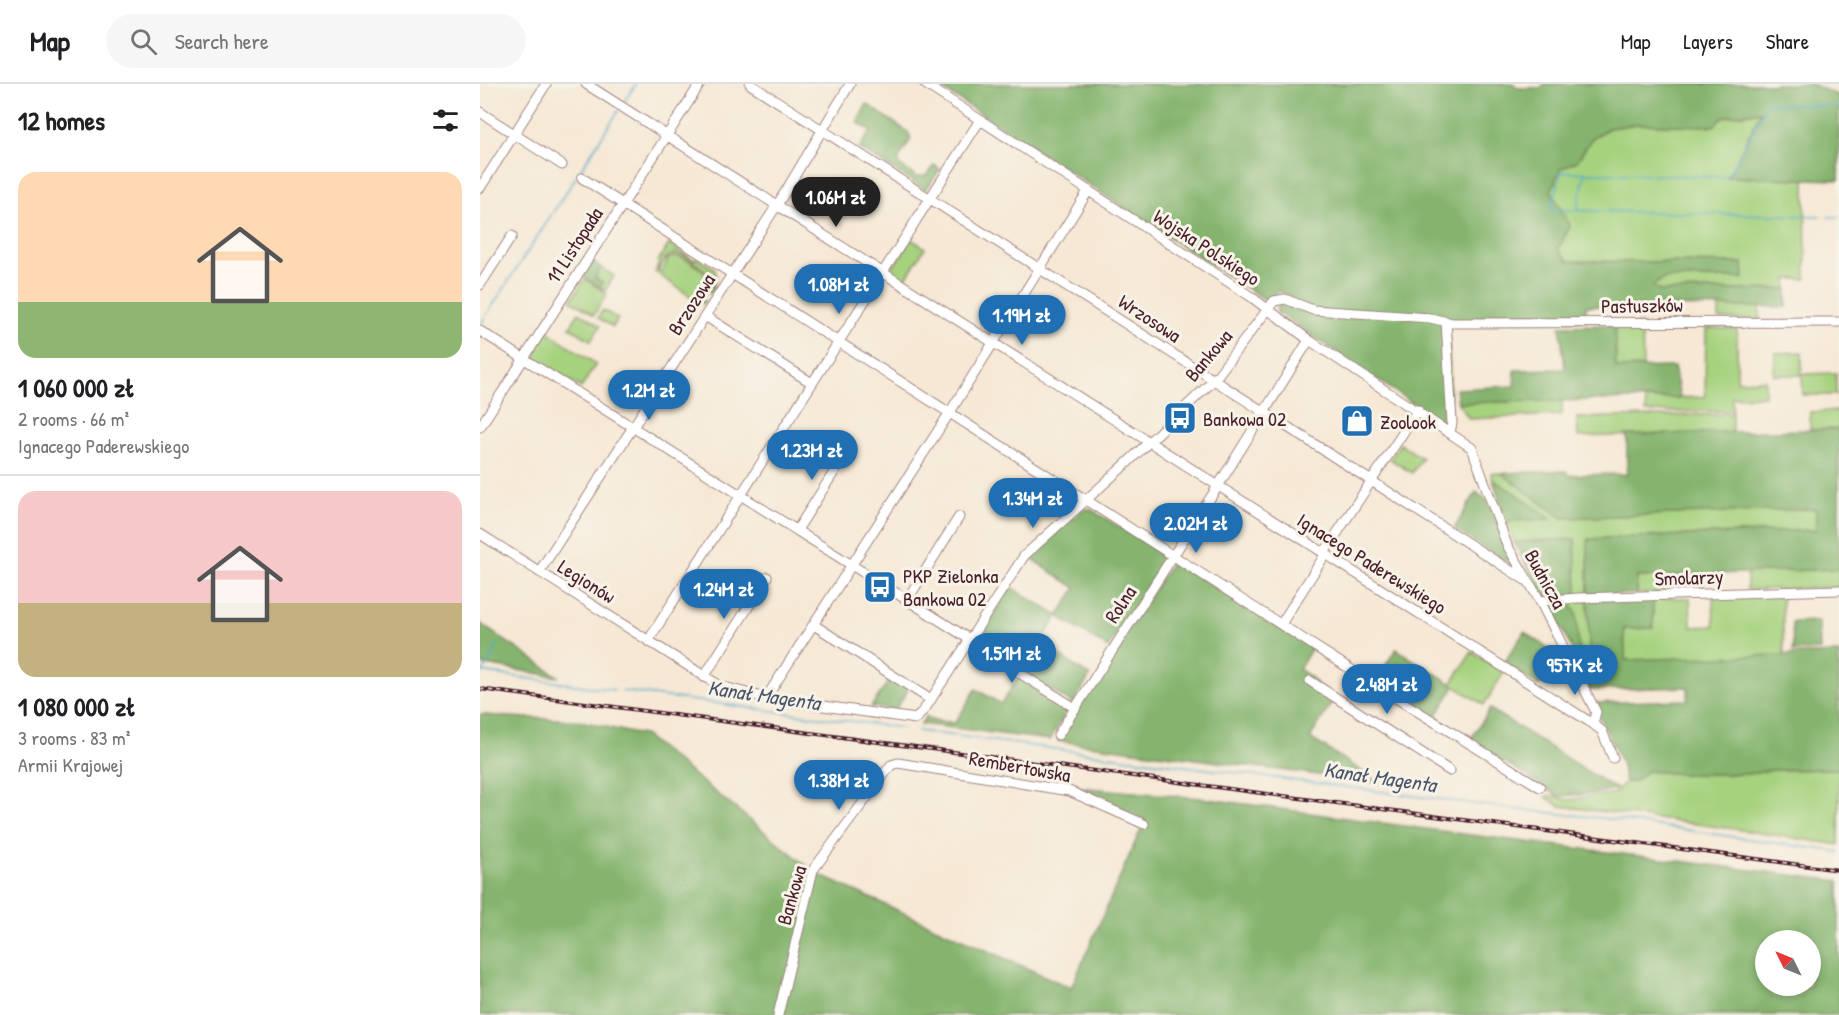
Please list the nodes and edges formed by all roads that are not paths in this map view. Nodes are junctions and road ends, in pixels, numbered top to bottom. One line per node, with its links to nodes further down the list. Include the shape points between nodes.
1 (546, 84): 10 (street)
2 (586, 84): 11 (street, Ignacego Paderewskiego)
3 (700, 84): 11 (street, 11 Listopada)
4 (750, 84): 9 (street, Wrzosowa)
5 (850, 84): 9 (street, Brzozowa)
6 (925, 84): 8 (street, Wojska Polskiego)
7 (480, 112): 10 (street)
8 (980, 120): 15 (street, Wojska Polskiego); 16 (street)
9 (823, 130): 16 (street, Wrzosowa); 18 (street, Brzozowa)
10 (514, 134): 12 (street); 14 (street)
11 (667, 135): 17 (street, 11 Listopada); 18 (street, Ignacego Paderewskiego)
12 (562, 165)
13 (582, 178): 17 (street)
14 (480, 188)
15 (1088, 191): 20 (street); 24 (street, Wojska Polskiego)
16 (930, 199): 20 (street, Wrzosowa); 21 (street)
17 (623, 204): 22 (street); 32 (street, 11 Listopada)
18 (776, 206): 21 (street, Ignacego Paderewskiego); 22 (street, Brzozowa)
19 (513, 236): 23 (street)
20 (1040, 268): 31 (street); 33 (street, Wrzosowa)
21 (882, 273): 30 (street); 31 (street, Ignacego Paderewskiego)
22 (732, 274): 25 (street, Brzozowa); 30 (street)
23 (480, 285)
24 (1268, 309): 26 (street, Pastuszków, via 1282,298 1313,310); 29 (street, Wojska Polskiego); 33 (street, Bankowa)
25 (705, 316): 34 (street); 39 (street, Brzozowa)
26 (1446, 321): 27 (street, Pastuszków); 40 (street)
27 (1839, 322)
28 (480, 331): 32 (street)
29 (1309, 340): 35 (street, Wojska Polskiego); 37 (street, Rolna)
30 (838, 342): 34 (street); 36 (street)
31 (993, 344): 36 (street); 41 (street, Ignacego Paderewskiego)
32 (524, 358): 38 (street, 11 Listopada); 39 (street)
33 (1214, 380): 37 (street, Wrzosowa); 41 (street, Bankowa)
34 (812, 383): 46 (street)
35 (1418, 410): 40 (street, Wojska Polskiego); 44 (street)
36 (949, 413): 47 (street); 53 (street)
37 (1264, 413): 44 (street, Wrzosowa); 45 (street, Rolna)
38 (480, 427)
39 (633, 427): 46 (street); 54 (street, Brzozowa)
40 (1450, 432): 42 (street, Wojska Polskiego)
41 (1149, 442): 45 (street, Ignacego Paderewskiego); 47 (street, Bankowa)
42 (1468, 444): 56 (street, Budnicza, via 1477,457 1507,545)
43 (850, 447): 49 (street)
44 (1372, 481): 51 (street); 56 (street, Wrzosowa)
45 (1218, 486): 51 (street, Ignacego Paderewskiego); 52 (street, Rolna)
46 (741, 495): 49 (street); 63 (street)
47 (1086, 500): 52 (street); 62 (street, Bankowa, via 1024,556)
48 (959, 517): 58 (street)
49 (797, 530): 53 (street)
50 (480, 534): 54 (street, Legionów)
51 (1325, 554): 60 (street); 70 (street, Ignacego Paderewskiego)
52 (1172, 555): 60 (street); 68 (street, Rolna)
53 (852, 565): 58 (street); 61 (street)
54 (539, 572): 63 (street, Legionów)
55 (767, 577): 64 (street)
56 (1529, 583): 59 (street, Budnicza)
57 (1839, 590): 59 (street, Smolarzy)
58 (907, 600): 62 (street)
59 (1540, 601): 70 (street, Budnicza, via 1596,712)
60 (1281, 624): 75 (street)
61 (814, 625): 66 (street); 67 (street)
62 (969, 639): 67 (street, Bankowa); 68 (street)
63 (648, 641): 64 (street, Legionów)
64 (704, 677): 66 (street, Legionów, via 720,687)
65 (1310, 681): 74 (street)
66 (766, 698): 69 (street, Legionów)
67 (931, 699): 69 (street, Bankowa)
68 (1075, 708): 71 (street, Rolna)
69 (916, 719)
70 (1593, 724): 72 (street, Budnicza, via 1602,731)
71 (1058, 735)
72 (1613, 759)
73 (886, 769): 76 (street, Rembertowska, via 898,763 1069,791); 77 (street, Bankowa, via 813,870)
74 (1450, 771)
75 (1540, 787)
76 (1144, 824)
77 (778, 1015)

